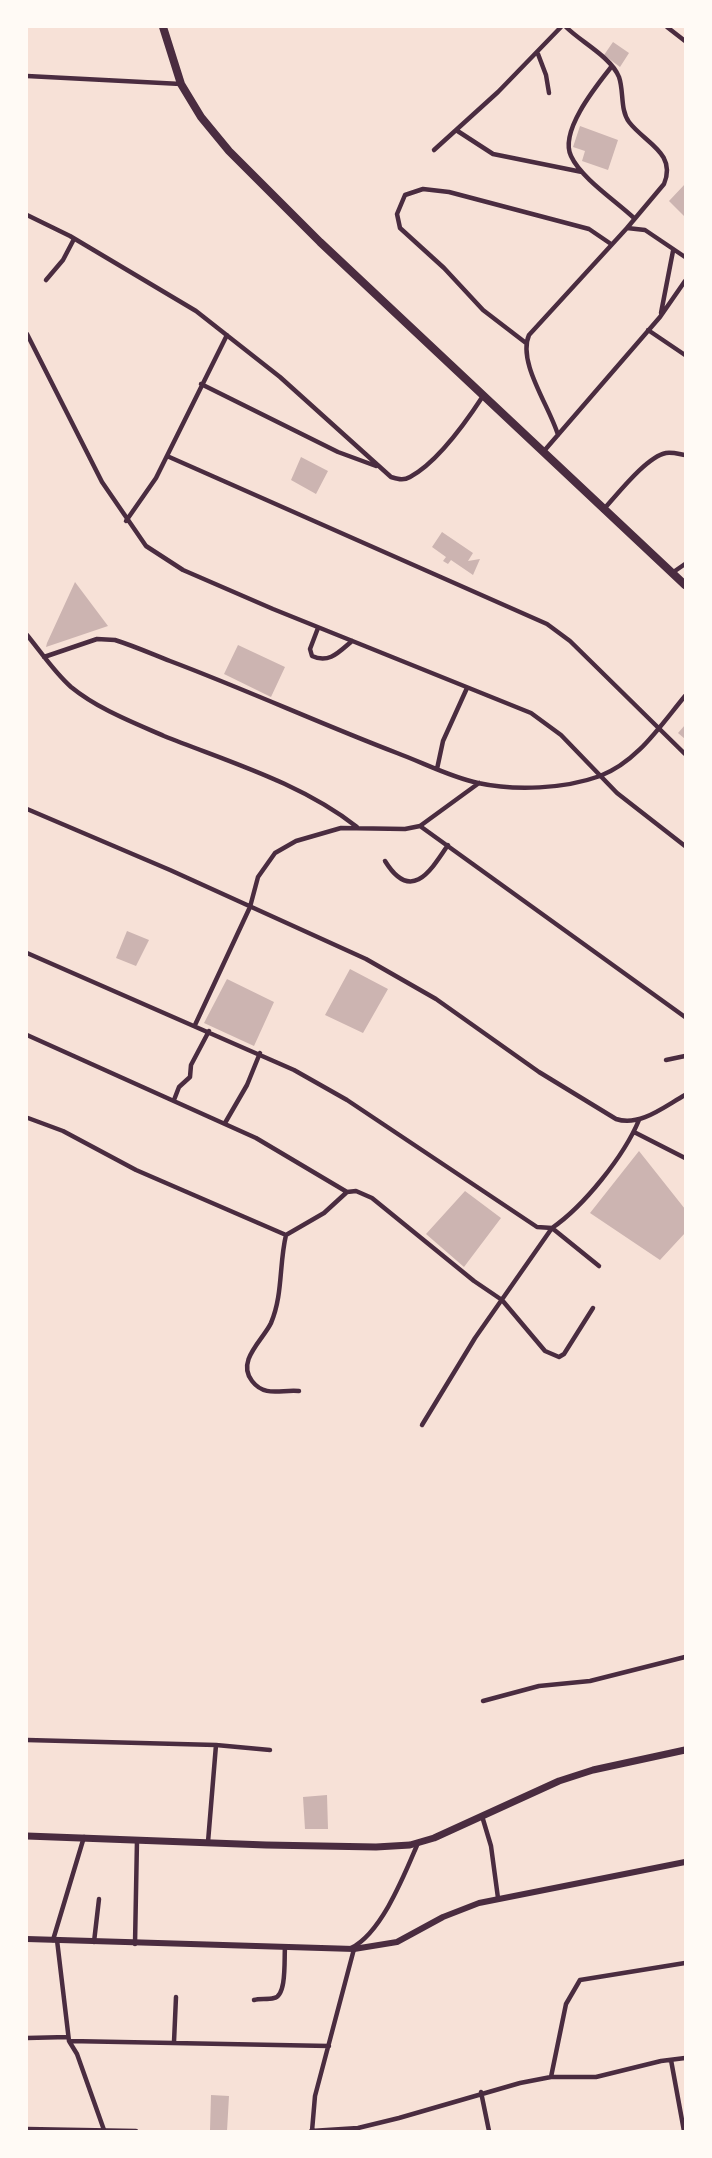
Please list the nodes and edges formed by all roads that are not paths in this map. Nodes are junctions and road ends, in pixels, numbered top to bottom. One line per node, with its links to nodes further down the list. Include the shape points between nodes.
1 (163, 27): 9 (highway)
2 (561, 27): 6 (street)
3 (566, 27): 7 (street)
4 (667, 27): 5 (street)
5 (685, 40)
6 (537, 54): 10 (street); 11 (street)
7 (612, 66): 13 (street, via 584,102 569,140 570,155); 15 (street, via 629,122 662,153 668,169 664,184)
8 (27, 76): 9 (street)
9 (181, 84): 31 (highway, via 201,117 242,165)
10 (549, 93)
11 (456, 130): 12 (street); 13 (street, via 493,154)
12 (434, 150)
13 (585, 173): 15 (street)
14 (27, 215): 17 (street)
15 (634, 218): 16 (street)
16 (627, 228): 18 (street); 19 (street, via 645,230)
17 (74, 239): 21 (street); 26 (street, via 196,311)
18 (611, 244): 27 (street, via 538,323); 27 (street, via 589,229 449,192 423,189 405,195 397,214 400,228 483,310)
19 (674, 251): 20 (street); 23 (street)
20 (685, 256)
21 (46, 280)
22 (685, 281): 23 (street)
23 (660, 317): 24 (street)
24 (648, 330): 29 (street); 32 (street)
25 (27, 334): 28 (street)
26 (227, 335): 30 (street); 36 (street, via 280,377)
27 (526, 343): 32 (street, via 530,367)
28 (29, 346): 38 (street)
29 (685, 355)
30 (201, 384): 35 (street); 36 (street, via 338,452)
31 (483, 396): 33 (highway); 36 (street, via 466,422 410,477 391,477)
32 (558, 435): 33 (street)
33 (544, 451): 37 (highway)
34 (685, 455): 37 (street, via 659,456)
35 (167, 456): 38 (street, via 146,495); 48 (street, via 547,624 570,641)
36 (378, 466)
37 (603, 510): 40 (highway)
38 (126, 521): 42 (street, via 146,546 164,560)
39 (685, 564): 40 (street)
40 (672, 573): 41 (highway)
41 (685, 585)
42 (318, 628): 44 (street); 44 (street, via 310,652 320,660 333,657)
43 (27, 635): 45 (street)
44 (352, 641): 46 (street)
45 (44, 657): 50 (street, via 97,639 115,640 226,681); 54 (street, via 71,686 96,704 137,725 295,789)
46 (467, 688): 50 (street, via 443,741); 51 (street, via 550,724)
47 (685, 696): 48 (street)
48 (659, 727): 49 (street); 51 (street, via 633,756)
49 (685, 754)
50 (437, 769): 52 (street)
51 (598, 776): 52 (street, via 534,787); 57 (street)
52 (479, 783): 55 (street)
53 (27, 809): 59 (street)
54 (357, 826): 55 (street, via 405,830); 59 (street, via 321,832 283,847 262,868)
55 (420, 826): 56 (street)
56 (448, 845): 58 (street, via 432,871 420,880 406,881); 61 (street)
57 (685, 846)
58 (385, 861)
59 (250, 906): 62 (street); 71 (street, via 366,959 436,999 539,1072 616,1119)
60 (27, 953): 62 (street)
61 (685, 1017)
62 (195, 1025): 63 (street)
63 (209, 1031): 65 (street); 69 (street, via 191,1065 190,1077 179,1087)
64 (27, 1035): 69 (street)
65 (260, 1053): 72 (street); 76 (street, via 347,1100 537,1227)
66 (685, 1056): 67 (street)
67 (666, 1060)
68 (685, 1095): 71 (street)
69 (174, 1100): 72 (street)
70 (28, 1118): 77 (street)
71 (639, 1120): 73 (street)
72 (225, 1123): 75 (street)
73 (634, 1132): 74 (street); 76 (street, via 582,1201)
74 (685, 1158)
75 (347, 1192): 77 (street, via 324,1213); 79 (street, via 372,1198)
76 (552, 1228): 78 (street); 79 (street)
77 (286, 1236): 81 (street, via 276,1306 271,1323 251,1353 248,1371 256,1385 268,1392)
78 (599, 1266)
79 (502, 1299): 80 (street, via 545,1351 559,1357); 82 (street)
80 (593, 1308)
81 (299, 1391)
82 (422, 1425)
83 (685, 1657): 84 (street, via 590,1681 539,1686)
84 (483, 1701)
85 (27, 1740): 86 (street)
86 (216, 1745): 87 (street); 93 (street)
87 (270, 1750)
88 (685, 1750): 89 (main road, via 559,1781)
89 (482, 1816): 94 (main road); 96 (street)
90 (27, 1836): 91 (main road)
91 (84, 1837): 92 (main road); 99 (street)
92 (138, 1840): 93 (main road); 101 (street)
93 (208, 1842): 94 (main road, via 376,1847)
94 (418, 1843): 103 (street, via 377,1923)
95 (685, 1862): 96 (street)
96 (498, 1898): 103 (street, via 460,1909 397,1942)
97 (99, 1899): 100 (street)
98 (27, 1939): 99 (street)
99 (55, 1940): 100 (street); 108 (street)
100 (94, 1942): 101 (street)
101 (135, 1944): 102 (street)
102 (285, 1947): 103 (street); 106 (street, via 280,1994)
103 (352, 1948): 110 (street)
104 (685, 1963): 113 (street, via 580,1980 566,2004)
105 (176, 1997): 109 (street)
106 (254, 2000)
107 (27, 2038): 108 (street)
108 (68, 2039): 109 (street); 116 (street)
109 (174, 2042): 110 (street)
110 (329, 2046): 118 (street, via 315,2096)
111 (685, 2058): 112 (street)
112 (670, 2060): 113 (street, via 596,2077); 120 (street)
113 (551, 2078): 114 (street)
114 (481, 2092): 118 (street, via 389,2121); 119 (street)
115 (30, 2130): 116 (street)
116 (104, 2130): 117 (street)
117 (136, 2131)
118 (312, 2131)
119 (489, 2131)
120 (684, 2131)

